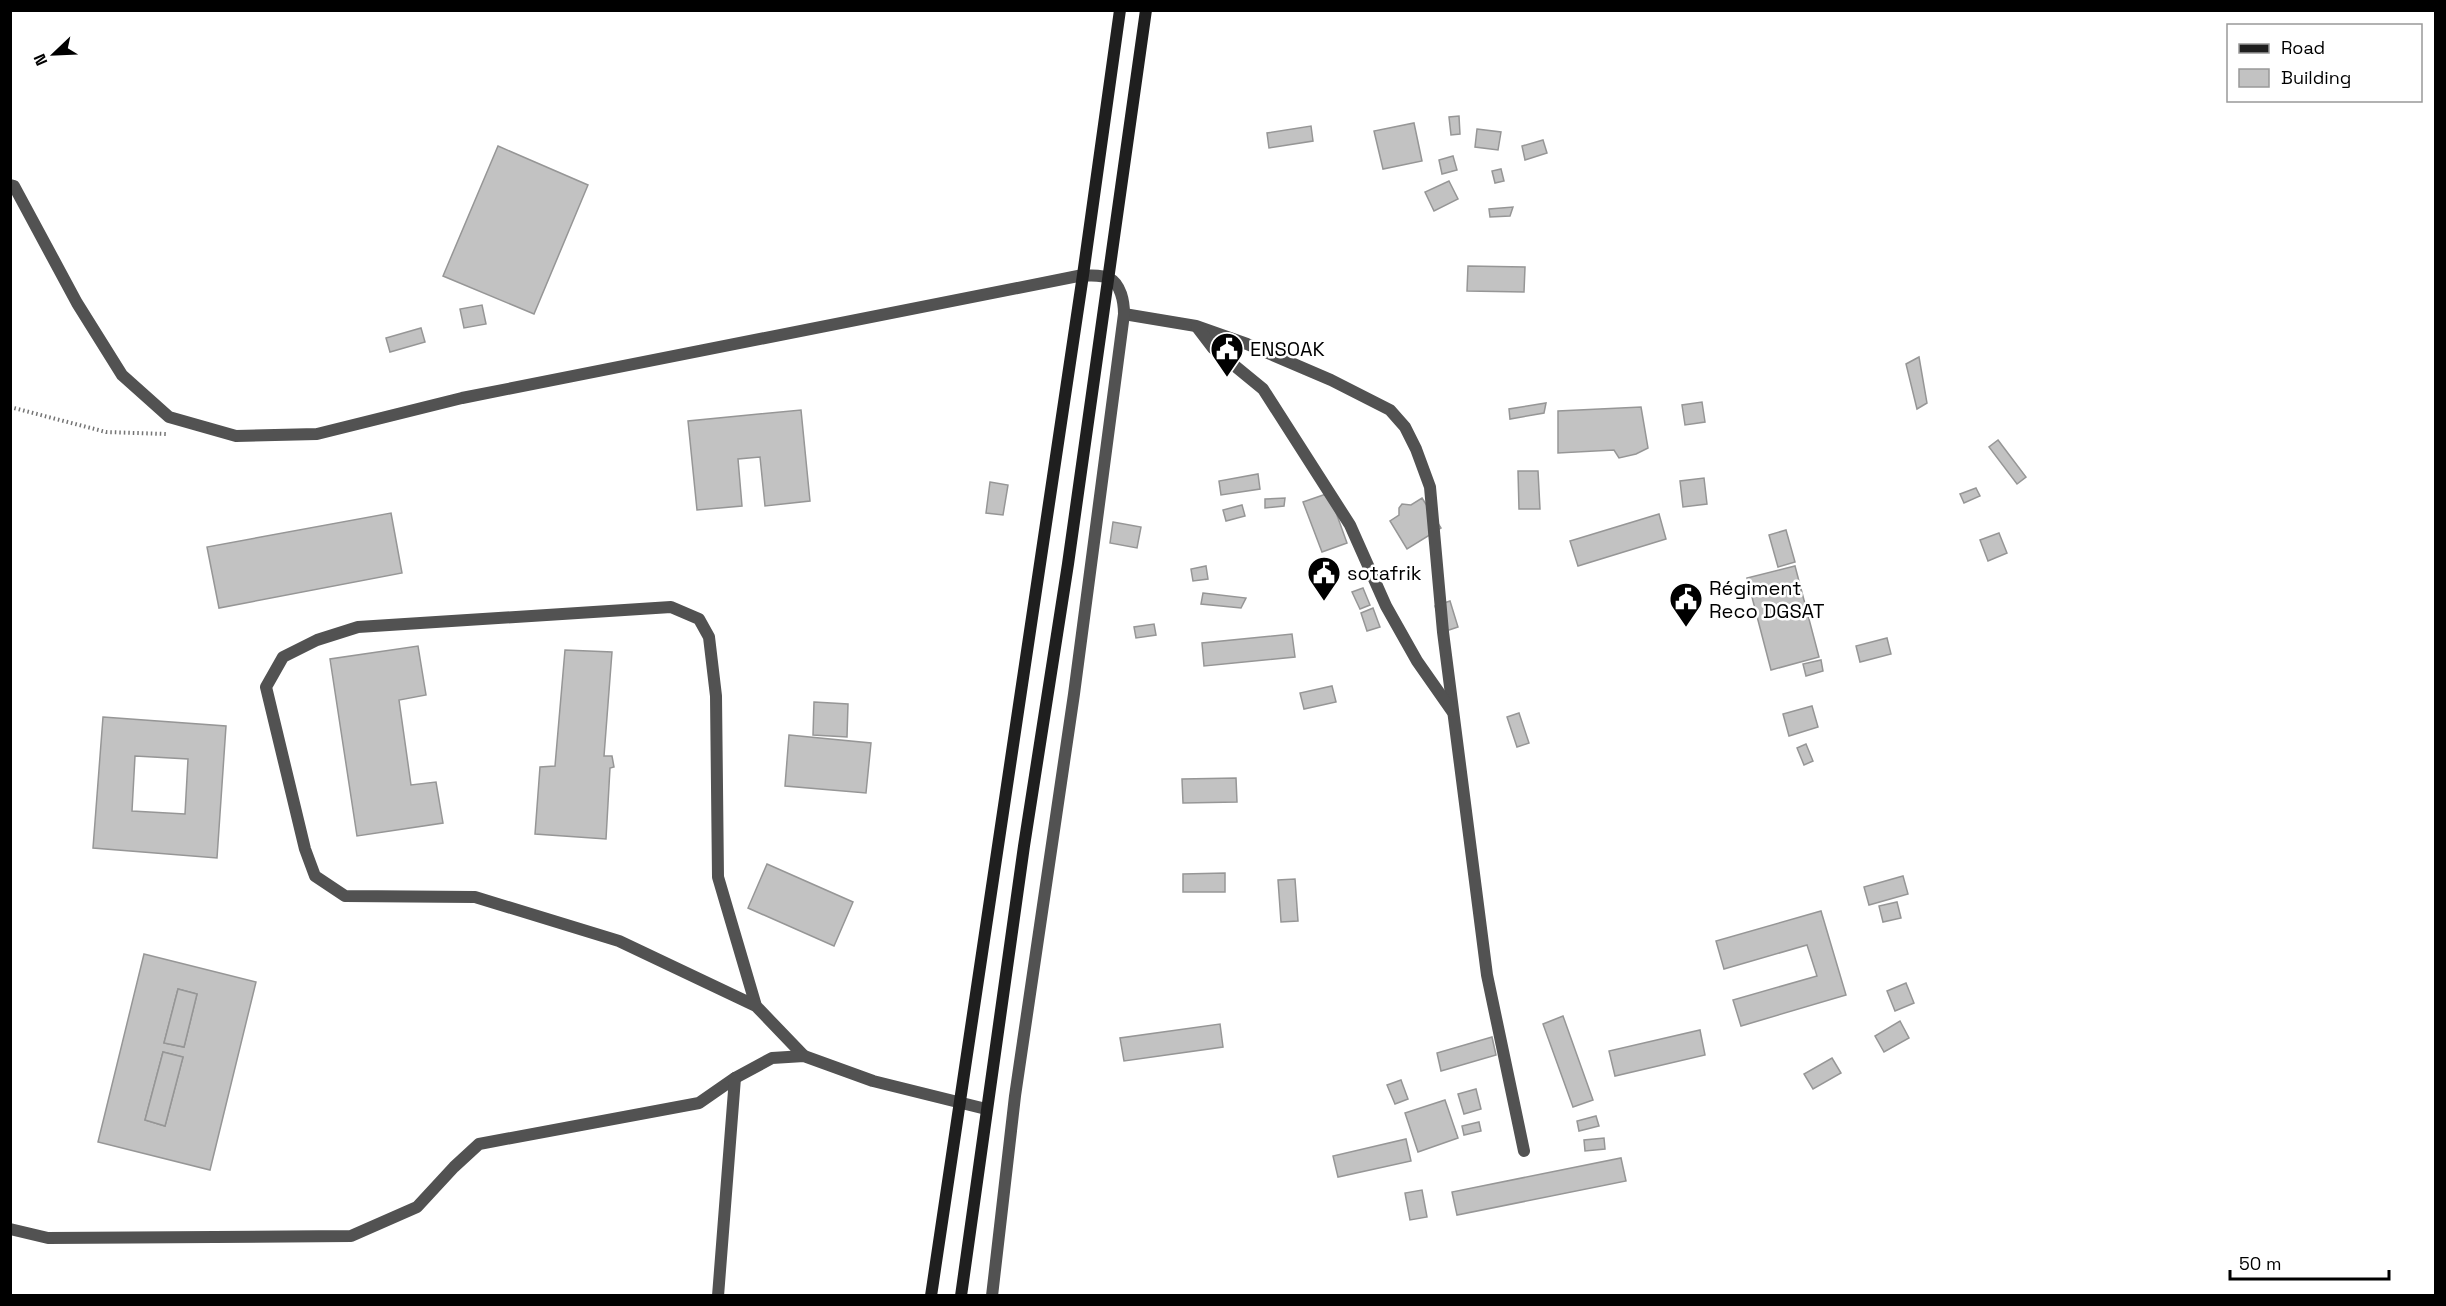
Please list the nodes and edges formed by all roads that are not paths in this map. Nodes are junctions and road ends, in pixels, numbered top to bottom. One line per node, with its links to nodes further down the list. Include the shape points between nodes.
1 (1120, 10): 4 (street)
2 (1146, 10): 5 (street)
3 (12, 182): 4 (street, via 77,303 122,375 170,417 236,436 317,434 462,398)
4 (1083, 275): 5 (street); 12 (street)
5 (1108, 278): 6 (street, via 1124,300); 13 (street)
6 (1124, 314): 7 (street); 19 (street, via 1015,1096)
7 (1196, 326): 8 (street, via 1213,348 1263,389 1350,525 1386,606 1417,662); 8 (street, via 1331,380 1390,410 1405,427 1430,488)
8 (1454, 712): 14 (street, via 1487,975)
9 (756, 1006): 9 (street, via 718,877 716,696 709,637 699,619 671,607 358,627 317,640 283,657 266,687 315,876 345,896 475,897 619,941); 10 (street)
10 (804, 1056): 11 (street, via 772,1058); 12 (street, via 873,1080)
11 (735, 1078): 15 (street, via 699,1103 480,1144 417,1207 351,1236 48,1238); 16 (street)
12 (961, 1103): 13 (street); 17 (street)
13 (986, 1109): 18 (street)
14 (1524, 1151)
15 (10, 1228)
16 (718, 1296)
17 (931, 1296)
18 (961, 1296)
19 (992, 1296)

